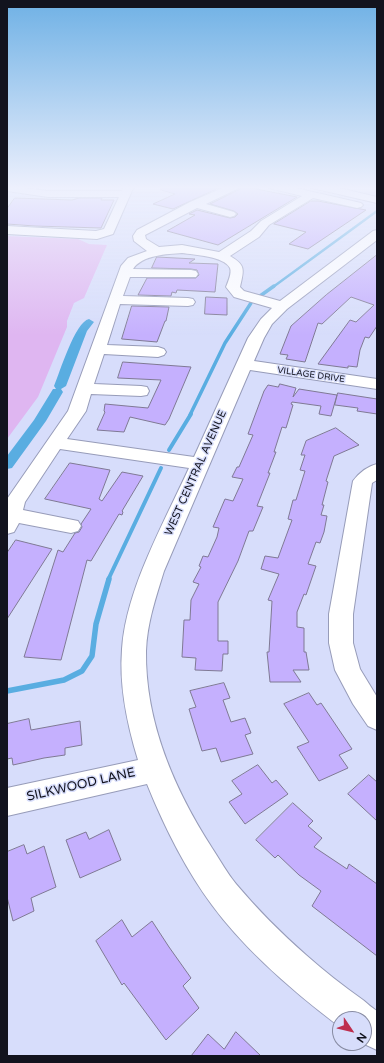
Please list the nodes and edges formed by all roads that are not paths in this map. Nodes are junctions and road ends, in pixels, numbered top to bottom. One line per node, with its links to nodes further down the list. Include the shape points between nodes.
1 (139, 236): 4 (street, via 140,241)
2 (253, 236): 5 (street)
3 (375, 236): 10 (street, WEST CENTRAL AVENUE)
4 (157, 251): 5 (street, via 194,250); 6 (street, via 133,261)
5 (221, 256): 10 (street, via 236,267 233,287 239,294)
6 (125, 273): 7 (street); 8 (street)
7 (191, 274)
8 (115, 300): 9 (street); 11 (street)
9 (188, 302)
10 (282, 306): 13 (street, WEST CENTRAL AVENUE, via 266,322)
11 (98, 349): 12 (street); 15 (street)
12 (158, 352)
13 (245, 365): 14 (street, VILLAGE DRIVE); 18 (street, WEST CENTRAL AVENUE)
14 (377, 384)
15 (84, 389): 16 (street); 17 (street, via 76,411)
16 (141, 391)
17 (55, 443): 18 (street); 20 (street, via 15,502)
18 (199, 464): 23 (street, WEST CENTRAL AVENUE, via 153,571 140,610 134,650 135,684 142,729)
19 (376, 470): 22 (street, via 363,481 341,614 341,643 348,670)
20 (9, 521): 21 (street)
21 (71, 526)
22 (377, 718)
23 (155, 768): 24 (street, SILKWOOD LANE); 25 (street, WEST CENTRAL AVENUE, via 194,848 226,897 278,953)
24 (7, 802)
25 (348, 1011)

